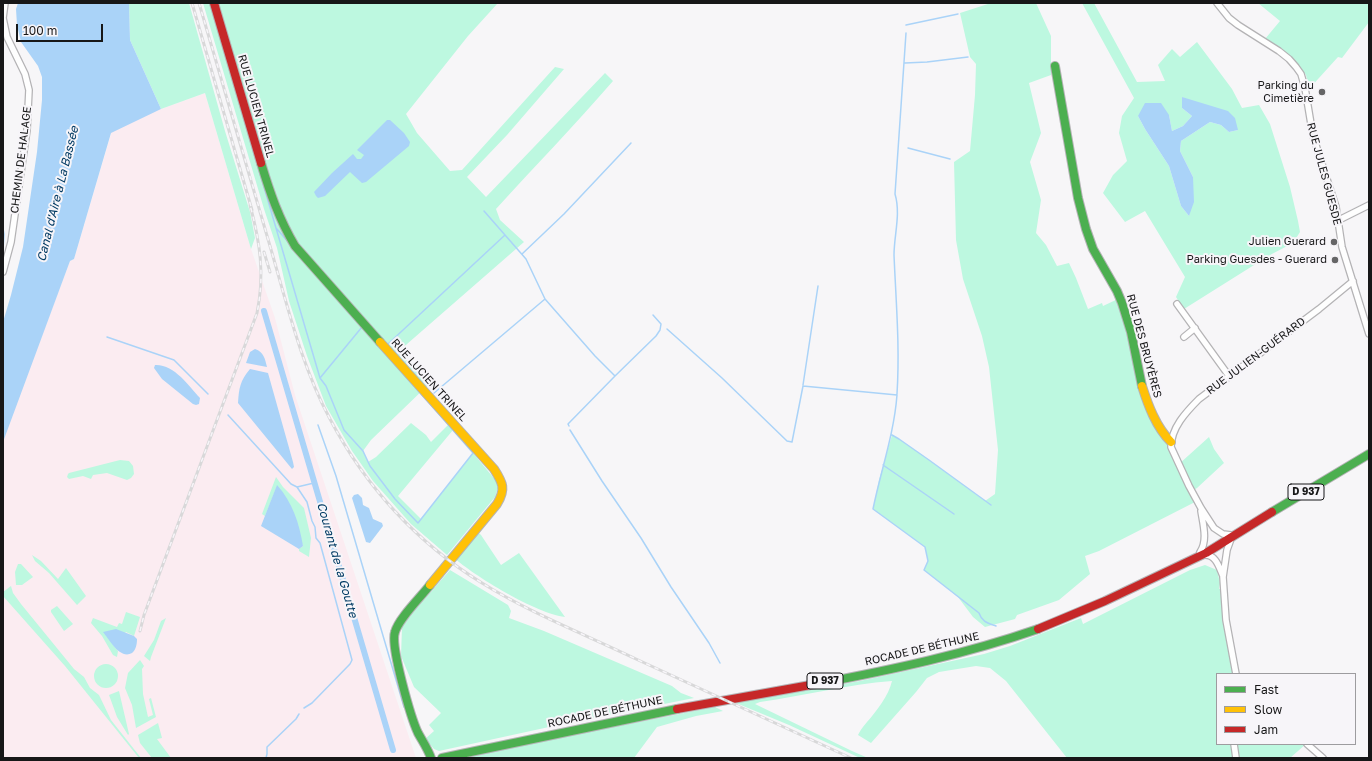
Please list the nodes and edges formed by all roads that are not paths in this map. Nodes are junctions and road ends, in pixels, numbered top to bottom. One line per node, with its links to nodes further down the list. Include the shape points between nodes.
1 (5, 3): 7 (street, CHEMIN DE HALAGE, via 3,18 7,37 25,74 29,90 27,130 11,242)
2 (214, 3): 23 (street, RUE LUCIEN TRINEL, via 273,202 284,228 295,246 494,469 503,483 503,493 497,504 398,623 394,635 395,654 410,710)
3 (1217, 3): 6 (street, RUE JULES GUESDE, via 1229,18 1279,51 1296,67 1305,88 1313,136)
4 (1055, 66): 14 (street, RUE DES BRUYÈRES, via 1078,198 1086,229 1093,249 1122,303 1148,404 1164,435)
5 (1369, 205): 6 (street)
6 (1339, 220): 8 (street, RUE JULES GUESDE, via 1342,247)
7 (3, 272)
8 (1353, 281): 11 (street, RUE JULES GUESDE); 13 (street, RUE JULIEN-GUÉRARD)
9 (1177, 304): 10 (street)
10 (1195, 328): 12 (street); 13 (street)
11 (1369, 334)
12 (1184, 336)
13 (1229, 376): 14 (street, RUE JULIEN-GUÉRARD, via 1185,413)
14 (1171, 442): 16 (street, RUE DES BRUYÈRES, via 1171,447)
15 (1369, 454): 17 (street, ROCADE DE BÉTHUNE / D 937)
16 (1201, 508): 17 (street, RUE DES BRUYÈRES, via 1214,528); 18 (street, RUE DES BRUYÈRES, via 1205,533)
17 (1231, 536): 18 (street, ROCADE DE BÉTHUNE / D 937); 19 (street)
18 (1198, 555): 19 (street, via 1213,557); 24 (street, ROCADE DE BÉTHUNE / D 937, via 1127,592 1076,614 1015,637 961,653 867,674 642,715)
19 (1223, 577): 20 (street, via 1226,620)
20 (1236, 673)
21 (1234, 745): 25 (street)
22 (1308, 745): 26 (street)
23 (431, 758)
24 (442, 758)
25 (1236, 758)
26 (1323, 758)

